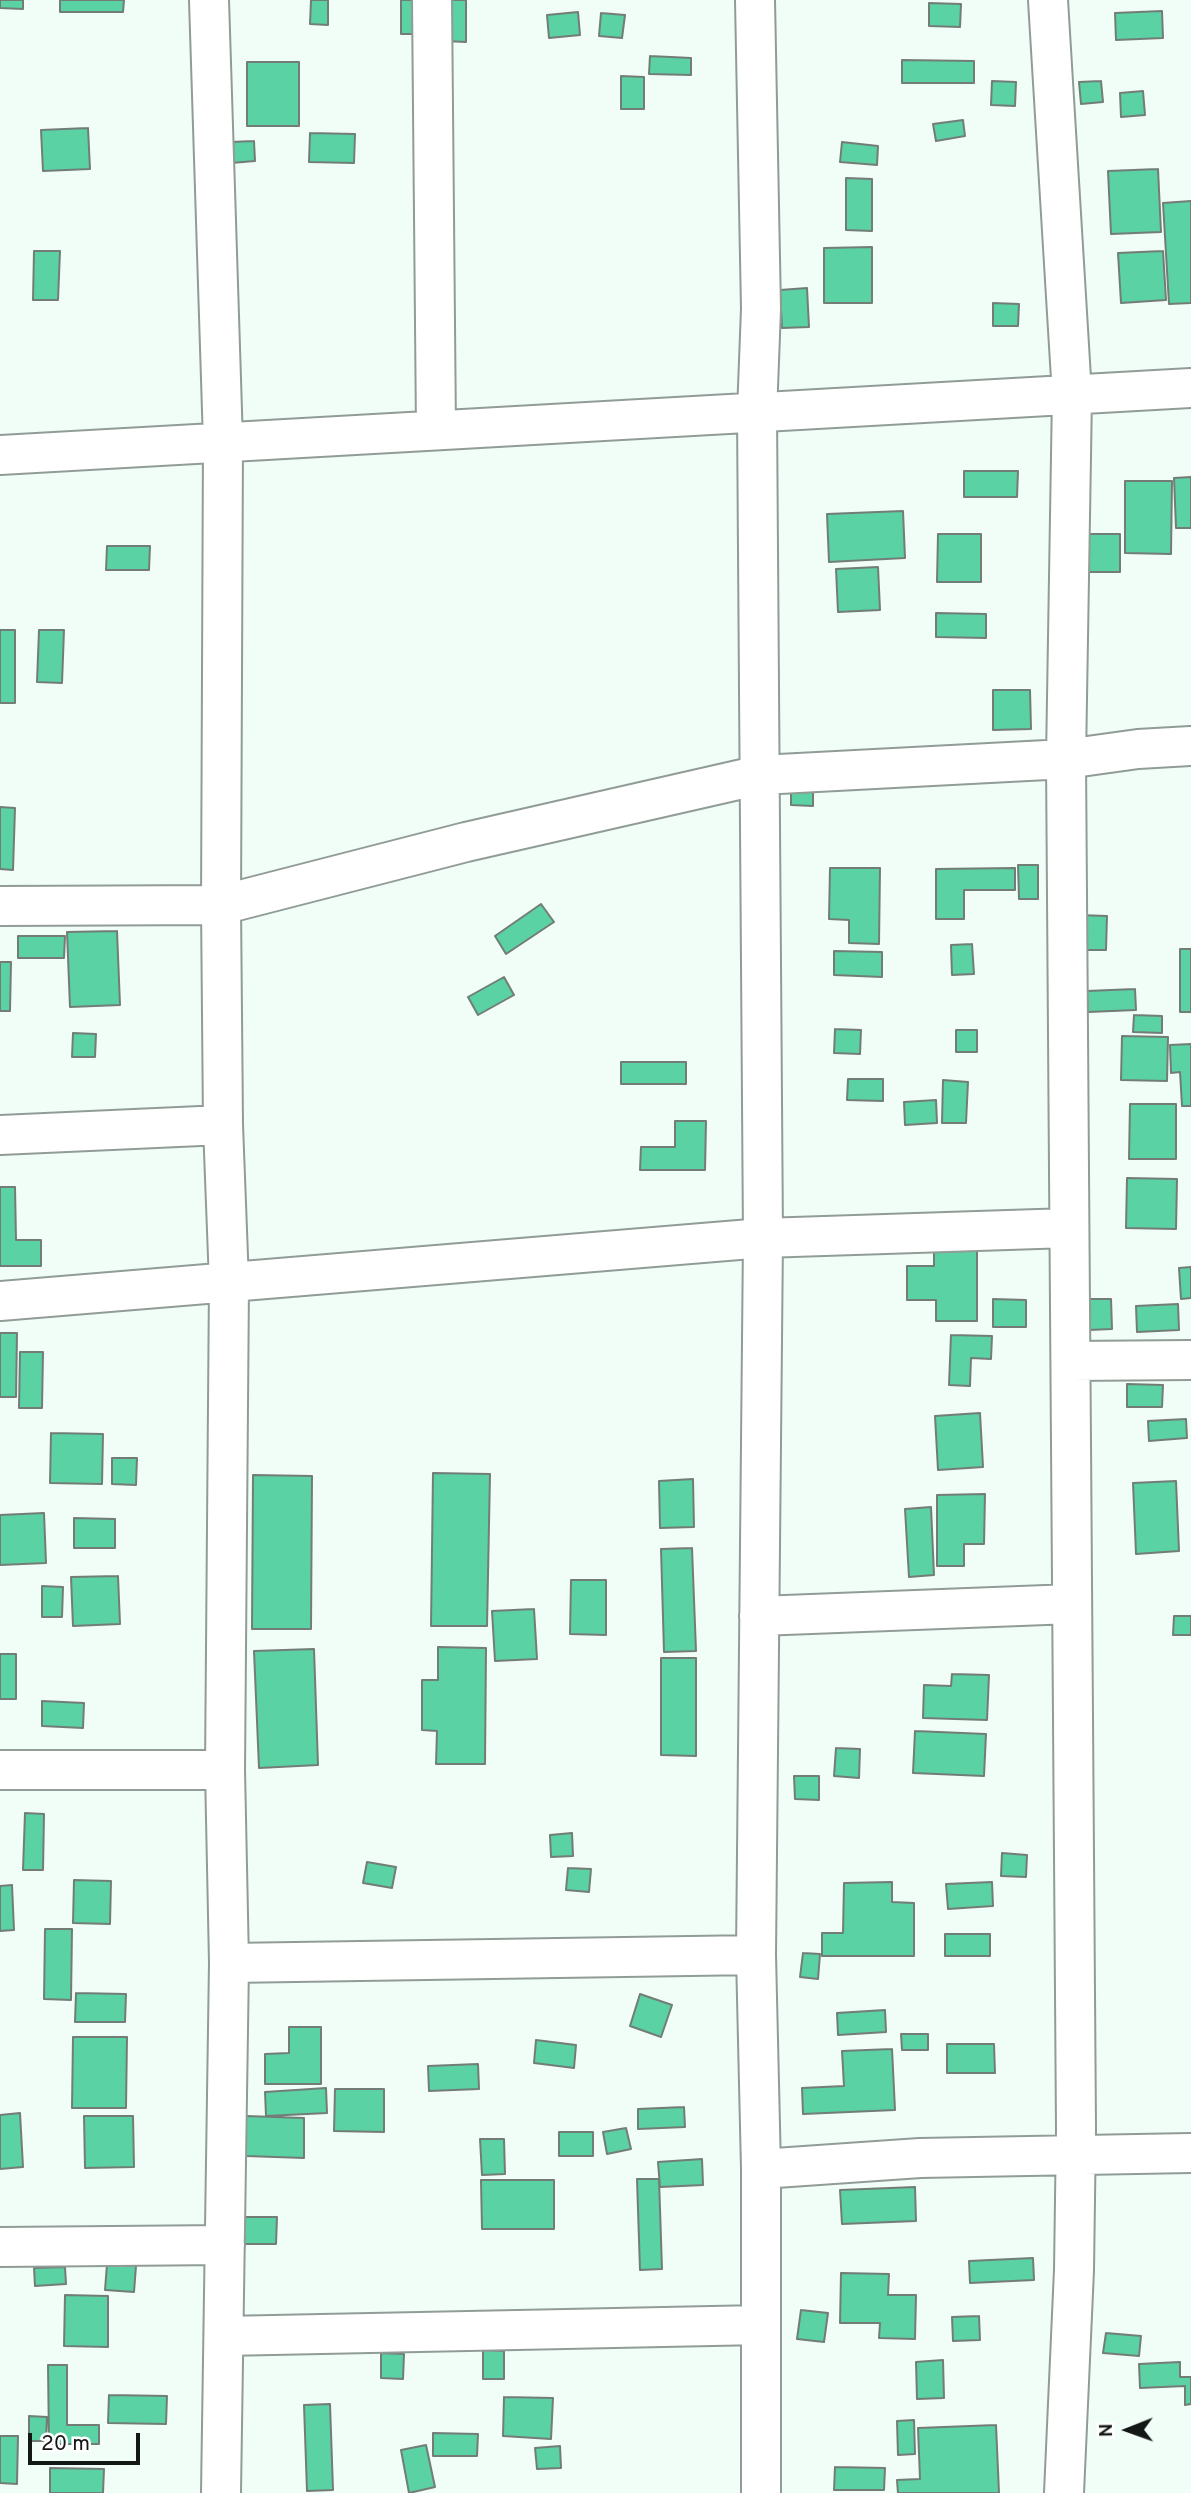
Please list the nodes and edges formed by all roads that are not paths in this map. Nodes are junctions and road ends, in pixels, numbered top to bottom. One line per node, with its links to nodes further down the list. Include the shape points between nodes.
1 (209, 0): 9 (street)
2 (432, 0): 8 (street)
3 (755, 0): 7 (street, via 761,309)
4 (1048, 0): 6 (street)
5 (1191, 388): 6 (street)
6 (1072, 395): 7 (street); 12 (street)
7 (757, 413): 8 (street); 13 (street)
8 (436, 430): 9 (street)
9 (223, 442): 10 (street); 14 (street)
10 (0, 455)
11 (1191, 746): 12 (street)
12 (1066, 759): 13 (street); 18 (street)
13 (760, 775): 14 (street, via 466,842); 19 (street)
14 (221, 905): 15 (street); 16 (street)
15 (0, 906)
16 (223, 1125): 17 (street); 20 (street)
17 (0, 1135)
18 (1069, 1228): 19 (street); 23 (street)
19 (763, 1238): 20 (street); 25 (street)
20 (229, 1283): 21 (street); 27 (street)
21 (0, 1301)
22 (1191, 1360): 23 (street)
23 (1070, 1361): 24 (street)
24 (1072, 1604): 25 (street); 31 (street)
25 (759, 1616): 28 (street)
26 (0, 1770): 27 (street)
27 (225, 1770): 29 (street)
28 (756, 1955): 29 (street); 32 (street)
29 (229, 1963): 33 (street)
30 (1191, 2153): 31 (street)
31 (1076, 2155): 32 (street, via 920,2158); 39 (street)
32 (761, 2169): 35 (street)
33 (225, 2245): 34 (street); 36 (street)
34 (0, 2247)
35 (761, 2325): 36 (street); 38 (street)
36 (224, 2336): 37 (street)
37 (221, 2493)
38 (761, 2493)
39 (1064, 2493)

